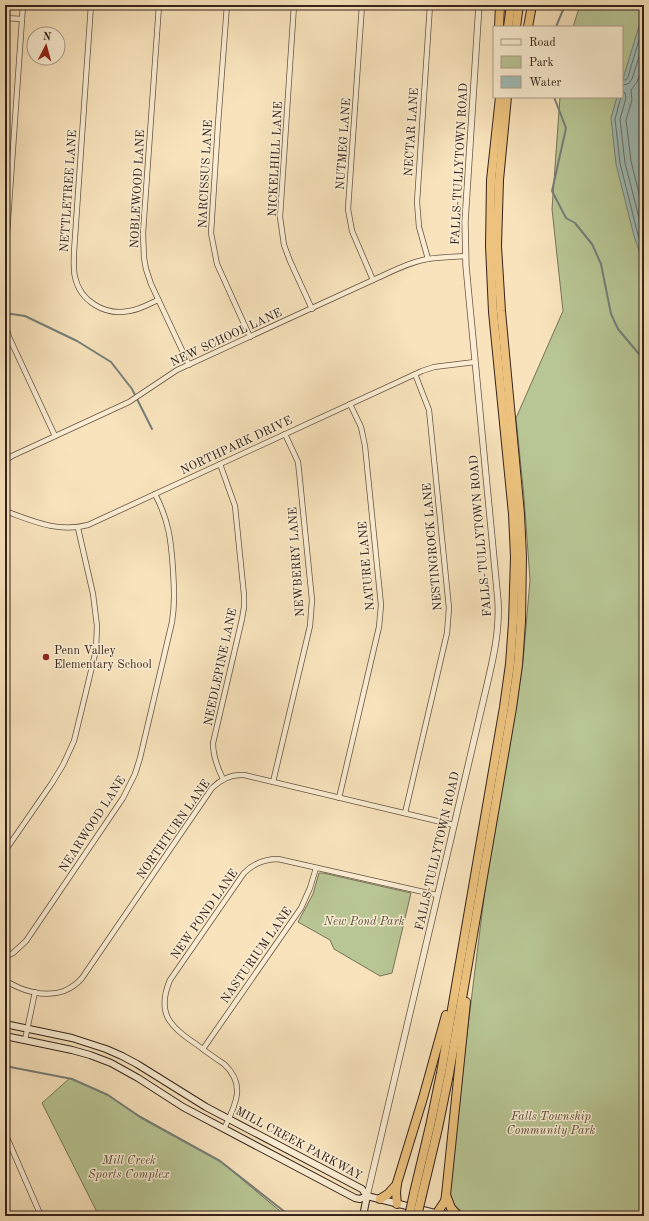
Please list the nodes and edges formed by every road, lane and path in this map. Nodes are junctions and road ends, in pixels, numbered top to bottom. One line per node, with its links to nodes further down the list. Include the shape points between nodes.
1 (23, 5): 14 (street)
2 (91, 5): 29 (street, NETTLETREE LANE, via 74,275 84,296 96,306 109,311 130,311)
3 (159, 5): 29 (street, NOBLEWOOD LANE, via 143,233 146,269)
4 (227, 5): 32 (street, NARCISSUS LANE, via 212,233 217,264)
5 (294, 5): 30 (street, NICKELHILL LANE, via 280,217 288,256)
6 (362, 5): 28 (street, NUTMEG LANE, via 348,209 352,231)
7 (430, 5): 26 (street, NECTAR LANE, via 417,202 419,227)
8 (479, 5): 25 (street, FALLS-TULLYTOWN ROAD, via 465,222)
9 (500, 5): 15 (highway)
10 (511, 5): 16 (highway)
11 (519, 5): 17 (highway)
12 (532, 5): 18 (highway)
13 (5, 18): 14 (street)
14 (22, 19): 27 (street)
15 (499, 26)
16 (508, 26)
17 (516, 26)
18 (528, 26)
19 (495, 98): 24 (highway)
20 (500, 98): 24 (highway)
21 (507, 98): 23 (highway)
22 (512, 98): 23 (highway)
23 (505, 116): 52 (highway, via 498,195 498,268 520,514 522,601 515,686)
24 (493, 159): 54 (highway, via 490,268 515,557 513,622 504,707)
25 (466, 256): 26 (street, NEW SCHOOL LANE); 33 (street, FALLS-TULLYTOWN ROAD)
26 (428, 259): 28 (street, NEW SCHOOL LANE, via 404,266)
27 (5, 263)
28 (373, 280): 30 (street, NEW SCHOOL LANE)
29 (158, 300): 34 (street, NOBLEWOOD LANE)
30 (312, 309): 32 (street, NEW SCHOOL LANE)
31 (5, 323): 38 (street, via 9,337)
32 (250, 337): 34 (street, NEW SCHOOL LANE)
33 (475, 362): 35 (street, NORTHPARK DRIVE, via 434,367); 48 (street, FALLS-TULLYTOWN ROAD, via 499,617 496,644)
34 (189, 365): 38 (street, NEW SCHOOL LANE, via 167,376 129,402)
35 (415, 374): 36 (street, NORTHPARK DRIVE); 47 (street, NESTINGROCK LANE, via 429,410 449,608 447,633)
36 (350, 404): 37 (street, NORTHPARK DRIVE); 46 (street, NATURE LANE, via 365,446 381,616)
37 (285, 434): 40 (street, NORTHPARK DRIVE); 45 (street, NEWBERRY LANE, via 300,471 312,613)
38 (55, 436): 39 (street, NEW SCHOOL LANE)
39 (5, 461)
40 (220, 464): 41 (street, NORTHPARK DRIVE); 44 (street, NEEDLEPINE LANE, via 232,495 244,595 242,619 213,743 215,762)
41 (155, 494): 43 (street, NORTHPARK DRIVE); 53 (street, NEARWOOD LANE, via 170,536 175,603 135,774 123,798 26,941)
42 (5, 511): 43 (street, NORTHPARK DRIVE, via 58,528)
43 (78, 528): 49 (street, via 97,621 96,650 69,753 52,783)
44 (223, 779): 45 (street, NORTHTURN LANE, via 242,775); 56 (street, NORTHTURN LANE, via 212,788 76,985 55,994)
45 (273, 782): 46 (street, NORTHTURN LANE)
46 (339, 798): 47 (street, NORTHTURN LANE)
47 (405, 813): 48 (street, NORTHTURN LANE)
48 (454, 825): 51 (street, FALLS-TULLYTOWN ROAD)
49 (5, 851)
50 (316, 868): 51 (street, NEW POND LANE); 61 (street, NASTURIUM LANE, via 301,908); 61 (street, NEW POND LANE, via 278,859 262,860 250,867 170,980 164,1001 170,1022 178,1032)
51 (437, 895): 68 (street, FALLS-TULLYTOWN ROAD)
52 (474, 930): 66 (highway, via 448,1081 438,1128); 67 (highway)
53 (5, 957)
54 (458, 972): 65 (highway); 66 (highway)
55 (5, 980): 56 (street, NORTHTURN LANE, via 20,989)
56 (34, 992): 58 (street)
57 (5, 1024): 58 (main road, MILL CREEK PARKWAY)
58 (27, 1029): 60 (street); 62 (main road, MILL CREEK PARKWAY, via 72,1038 116,1054)
59 (5, 1036): 60 (main road, MILL CREEK PARKWAY)
60 (25, 1040): 63 (main road, MILL CREEK PARKWAY, via 72,1050 111,1063)
61 (203, 1050): 62 (street, NEW POND LANE, via 224,1064 235,1078 237,1100)
62 (229, 1119): 63 (street, NEW POND LANE); 68 (main road, MILL CREEK PARKWAY, via 362,1189)
63 (224, 1129): 68 (main road, MILL CREEK PARKWAY, via 355,1198)
64 (5, 1133): 73 (street)
65 (398, 1183): 69 (highway); 70 (highway)
66 (418, 1194): 71 (highway, bridge); 75 (highway, bridge)
67 (446, 1195): 72 (highway); 76 (highway, via 451,1208)
68 (367, 1196): 69 (main road); 74 (main road)
69 (380, 1199): 70 (main road)
70 (397, 1204): 71 (main road)
71 (418, 1212): 72 (main road)
72 (443, 1215)
73 (41, 1216)
74 (363, 1216)
75 (408, 1216)
76 (458, 1216)

